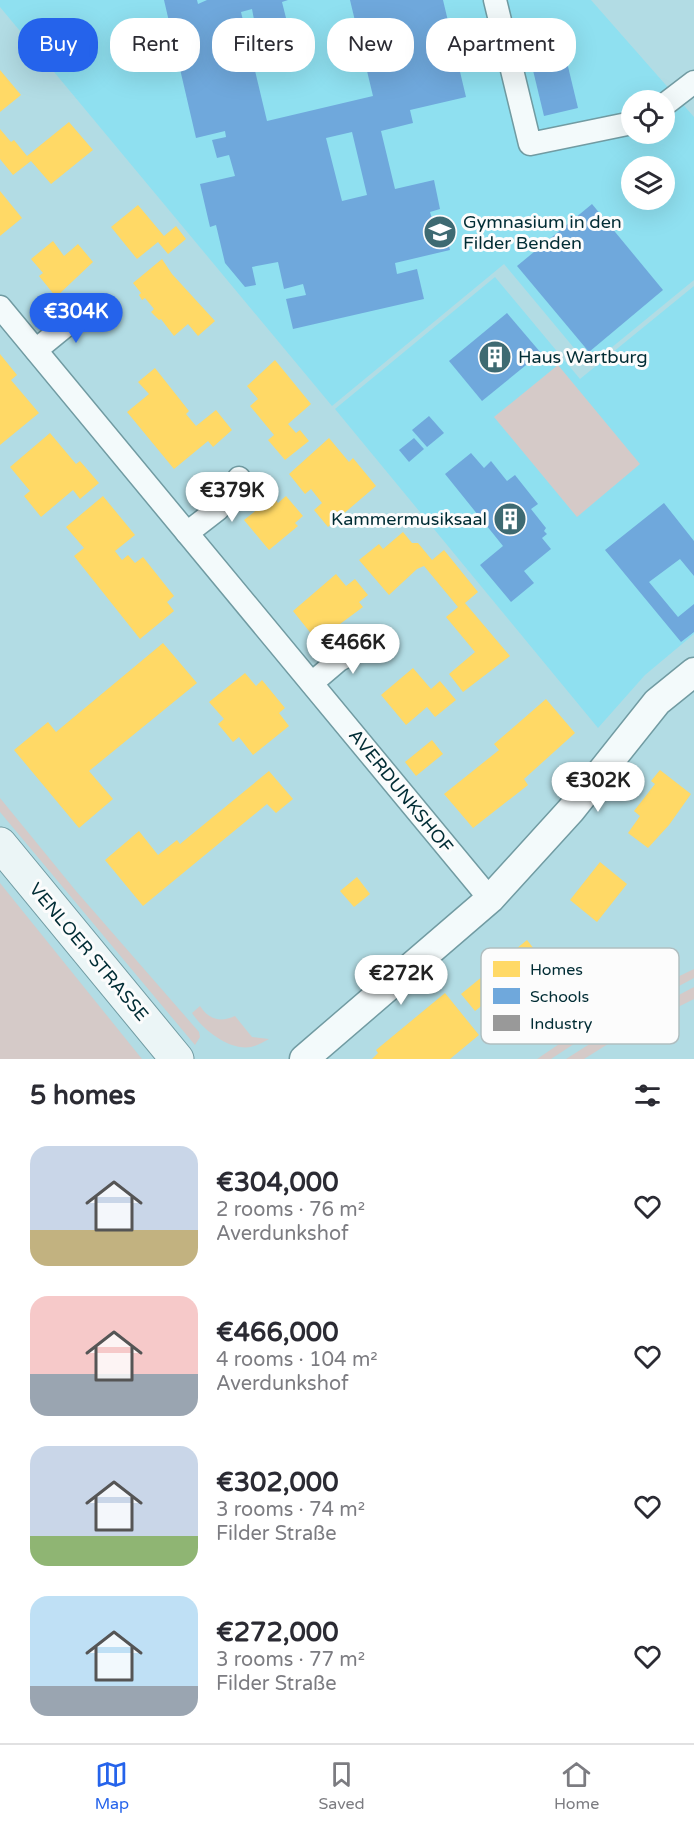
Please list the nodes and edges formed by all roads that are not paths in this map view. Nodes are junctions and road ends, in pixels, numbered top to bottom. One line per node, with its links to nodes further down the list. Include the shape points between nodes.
1 (495, 0): 4 (street, via 530,144)
2 (694, 82): 3 (street)
3 (675, 97)
4 (621, 125)
5 (0, 307): 7 (street, AVERDUNKSHOF)
6 (100, 310): 7 (street, via 69,323)
7 (36, 350): 9 (street, AVERDUNKSHOF)
8 (239, 478): 9 (street, via 218,509)
9 (187, 532): 12 (street, AVERDUNKSHOF)
10 (375, 641): 12 (street, via 339,660)
11 (694, 672): 14 (street, via 657,702 571,810)
12 (312, 683): 14 (street, AVERDUNKSHOF)
13 (0, 844): 15 (main road, VENLOER STRASSE)
14 (490, 899): 16 (street)
15 (177, 1059)
16 (304, 1059)

